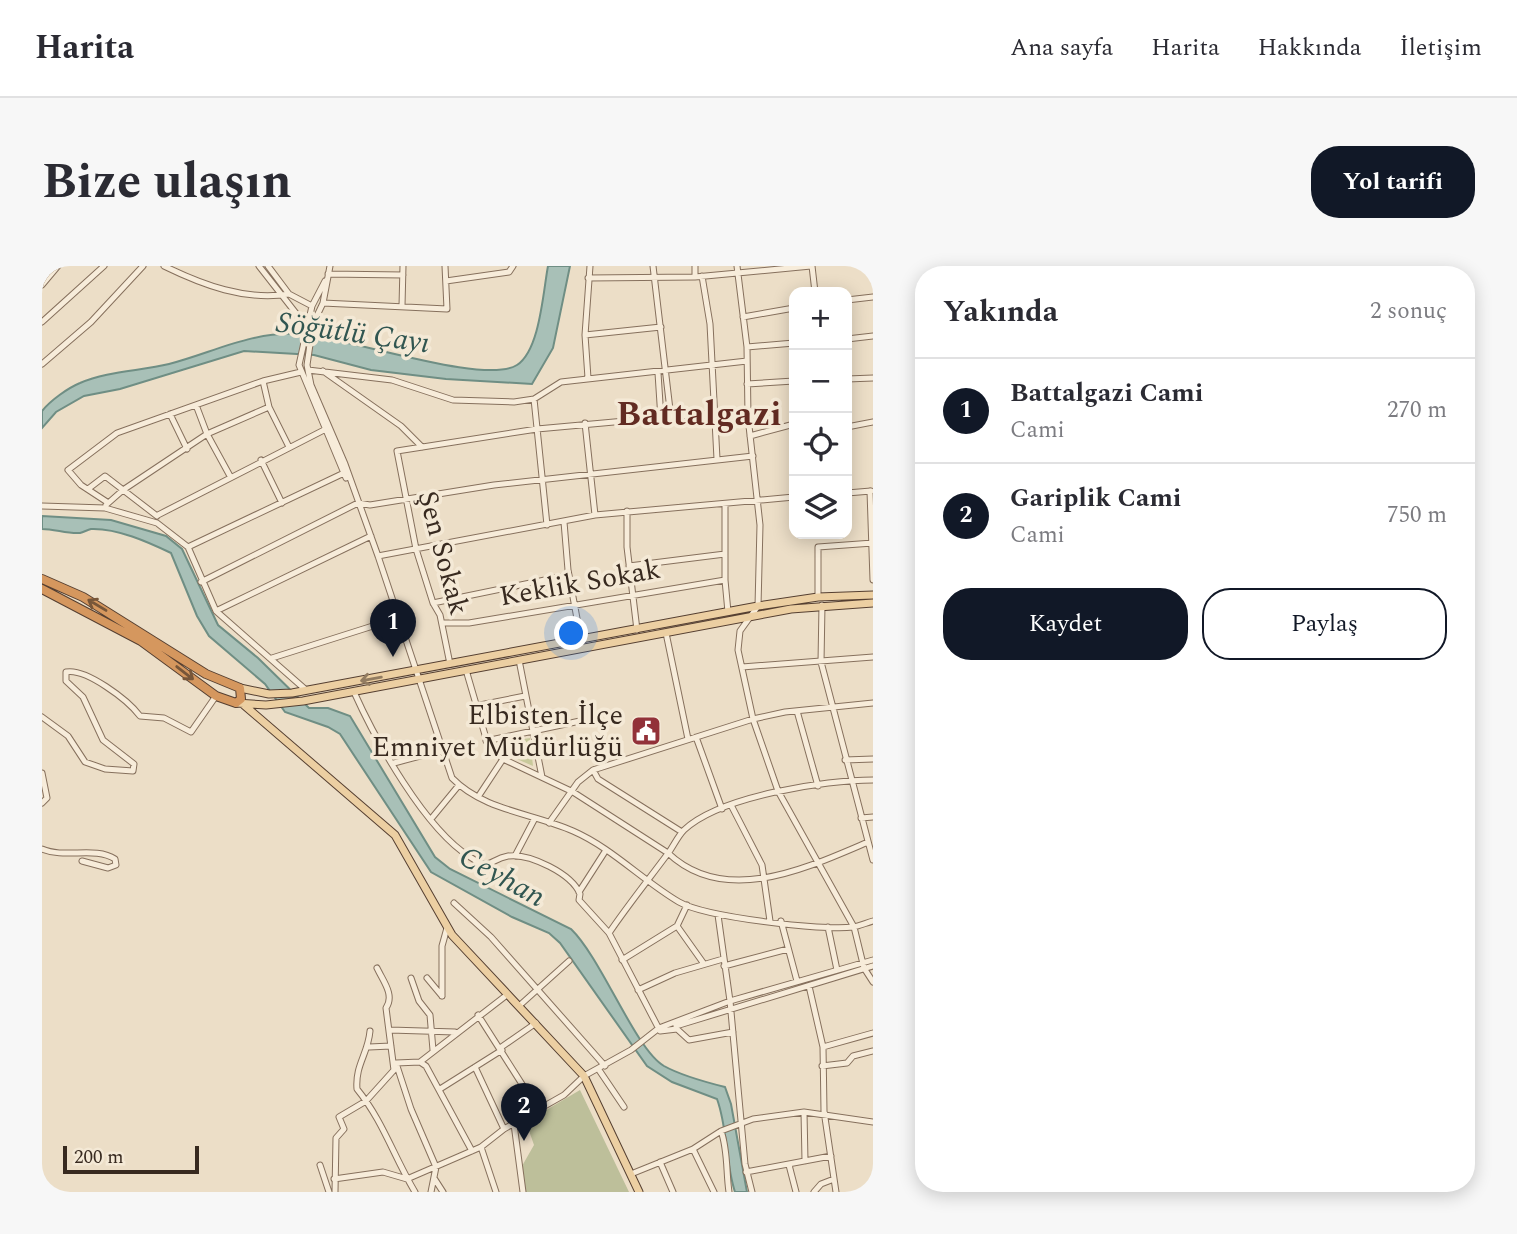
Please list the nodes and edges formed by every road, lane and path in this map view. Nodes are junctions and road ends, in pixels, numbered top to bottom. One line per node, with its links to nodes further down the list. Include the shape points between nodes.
1 (58, 266): 23 (street)
2 (104, 266): 34 (street)
3 (142, 266): 43 (street, via 91,322)
4 (164, 266): 26 (street, via 215,288)
5 (259, 266): 26 (street)
6 (268, 266): 25 (street)
7 (330, 266): 18 (street)
8 (403, 266): 17 (street)
9 (445, 266): 22 (street)
10 (513, 266): 22 (street, via 509,272)
11 (590, 266): 20 (street)
12 (653, 266): 21 (street)
13 (695, 266): 19 (street)
14 (812, 266): 15 (street); 24 (street)
15 (782, 268): 16 (street)
16 (738, 270): 19 (street); 33 (street)
17 (403, 275): 18 (street); 30 (street)
18 (328, 276): 29 (street); 31 (street)
19 (699, 277): 21 (street); 44 (street, via 710,324)
20 (588, 278): 21 (street); 37 (street)
21 (653, 278): 36 (street)
22 (446, 281): 30 (street, via 447,309)
23 (42, 285)
24 (814, 287)
25 (289, 294): 26 (street); 31 (street)
26 (279, 295): 35 (street)
27 (873, 297): 28 (street)
28 (852, 299)
29 (323, 303): 30 (street); 31 (street)
30 (402, 306)
31 (315, 308): 35 (street)
32 (789, 309): 33 (street)
33 (743, 317): 41 (street)
34 (42, 322)
35 (310, 325): 45 (street); 45 (street, via 299,365)
36 (661, 327): 37 (street); 47 (street)
37 (585, 335): 49 (street)
38 (873, 337): 39 (street)
39 (852, 339)
40 (789, 343): 41 (street)
41 (747, 347): 42 (street)
42 (747, 361): 44 (street); 54 (street)
43 (42, 364)
44 (712, 364): 47 (street); 58 (street)
45 (305, 369): 46 (street); 52 (street); 67 (street); 88 (street)
46 (323, 371): 55 (street, via 392,380 453,400); 71 (street, via 401,426)
47 (666, 372): 48 (street); 60 (street)
48 (658, 373): 49 (street); 61 (street)
49 (588, 378): 55 (street, via 561,382)
50 (852, 379): 51 (street)
51 (873, 379)
52 (262, 381): 56 (street); 57 (street)
53 (789, 381): 54 (street)
54 (747, 384): 69 (street)
55 (534, 399): 66 (street)
56 (196, 405): 59 (street); 68 (street)
57 (269, 407): 68 (street); 70 (street)
58 (713, 413): 60 (street); 74 (street)
59 (170, 414): 72 (street); 80 (street, via 117,433 68,470)
60 (671, 418): 61 (street)
61 (661, 419): 63 (street)
62 (873, 422): 64 (street)
63 (585, 423): 66 (street); 77 (street)
64 (852, 425)
65 (789, 426): 69 (street)
66 (537, 429): 71 (street); 79 (street)
67 (324, 430): 70 (street); 76 (street)
68 (207, 434): 72 (street); 78 (street)
69 (751, 436): 73 (street)
70 (289, 447): 75 (street)
71 (422, 447): 85 (street, Şen Sokak, via 397,453)
72 (187, 449): 81 (street)
73 (753, 456): 74 (street); 86 (street)
74 (717, 459): 77 (street)
75 (261, 460): 78 (street); 87 (street)
76 (344, 473): 87 (street); 88 (street)
77 (590, 473): 79 (street); 94 (street)
78 (230, 476): 93 (street)
79 (541, 479): 85 (street); 97 (street)
80 (88, 489): 81 (street, via 105,476); 90 (street)
81 (124, 490): 90 (street); 93 (street)
82 (872, 491): 83 (street); 99 (street)
83 (852, 493)
84 (789, 497): 86 (street)
85 (406, 499): 88 (street); 101 (street, Şen Sokak)
86 (760, 500): 89 (street); 117 (street)
87 (282, 503): 100 (street)
88 (358, 503): 98 (street); 109 (street)
89 (724, 504): 92 (street); 102 (street)
90 (106, 505): 91 (street); 96 (street)
91 (42, 506)
92 (626, 512): 94 (street); 104 (street)
93 (158, 515): 96 (street)
94 (595, 515): 95 (street)
95 (564, 522): 97 (street); 105 (street)
96 (157, 523): 100 (street)
97 (547, 525): 101 (street)
98 (371, 536): 103 (street); 118 (street)
99 (872, 543): 108 (street); 113 (street, via 818,547)
100 (188, 547): 109 (street)
101 (416, 549): 103 (street); 114 (street, Şen Sokak)
102 (725, 554): 104 (street); 107 (street)
103 (379, 556): 120 (street)
104 (629, 566): 111 (street)
105 (569, 575): 114 (street); 116 (street)
106 (42, 579): 134 (highway, one-way to 106, via 206,674 83,597)
107 (724, 580): 111 (street, Keklik Sokak); 119 (street)
108 (873, 580)
109 (201, 582): 118 (street)
110 (42, 589): 138 (highway, one-way to 138, via 141,641)
111 (632, 595): 116 (street, Keklik Sokak); 123 (street)
112 (873, 595): 113 (main road)
113 (820, 601): 115 (main road); 117 (main road); 121 (main road); 129 (street)
114 (433, 603): 122 (street, Şen Sokak)
115 (873, 603)
116 (574, 605): 122 (street, Keklik Sokak, via 469,623); 125 (street)
117 (758, 606): 119 (main road); 121 (street)
118 (216, 611): 127 (street)
119 (729, 613): 123 (main road)
120 (398, 618): 127 (street); 133 (street)
121 (746, 618): 124 (main road); 131 (street, via 738,650)
122 (442, 623): 130 (street, Şen Sokak)
123 (637, 630): 125 (main road)
124 (666, 633): 128 (main road); 149 (street)
125 (581, 640): 130 (main road)
126 (873, 657): 129 (street)
127 (271, 658): 135 (street)
128 (519, 660): 132 (main road); 137 (street)
129 (821, 662): 131 (street); 142 (street)
130 (450, 664): 133 (main road)
131 (742, 667): 145 (street)
132 (466, 670): 133 (main road); 141 (street)
133 (417, 675): 135 (main road, one-way to 135); 136 (main road); 151 (street)
134 (236, 687): 135 (main road, via 269,694); 138 (highway, via 226,689); 140 (highway, via 242,696)
135 (306, 690)
136 (354, 692): 140 (main road, via 276,705); 155 (street)
137 (525, 696): 141 (street); 147 (street)
138 (220, 698): 140 (highway); 144 (street, via 191,732 164,718 140,716 81,672 66,672 66,681 83,697 103,740 134,764 133,771 85,762 68,736)
139 (873, 703): 142 (street)
140 (239, 704): 195 (main road, via 395,835)
141 (475, 706): 150 (street)
142 (832, 708): 143 (street); 154 (street)
143 (797, 711): 145 (street); 162 (street)
144 (42, 717)
145 (751, 720): 148 (street); 163 (street)
146 (580, 721): 147 (street)
147 (531, 734): 150 (street); 158 (street)
148 (696, 737): 149 (street); 168 (street)
149 (688, 739): 156 (street)
150 (486, 741): 152 (street)
151 (443, 750): 155 (street); 161 (street)
152 (503, 759): 158 (street); 165 (street)
153 (873, 759): 154 (street)
154 (845, 760): 159 (street)
155 (394, 763): 172 (street)
156 (593, 770): 164 (street); 174 (street, via 598,779)
157 (42, 773): 166 (street, via 47,798)
158 (542, 777): 164 (street)
159 (849, 780): 160 (street); 162 (street); 171 (street)
160 (873, 780)
161 (459, 785): 165 (street); 172 (street)
162 (818, 786): 163 (street)
163 (778, 791): 167 (street); 182 (street)
164 (573, 792): 173 (street); 178 (street)
165 (478, 797): 170 (street)
166 (42, 803)
167 (731, 806): 168 (street); 184 (street)
168 (722, 809): 174 (street)
169 (873, 817): 171 (street)
170 (535, 818): 173 (street); 179 (street)
171 (861, 818): 175 (street)
172 (431, 819): 179 (street, via 452,844 482,864)
173 (549, 823): 177 (street)
174 (682, 832): 178 (street)
175 (868, 842): 180 (street); 182 (street)
176 (42, 849): 181 (street, via 107,855 117,862 108,867)
177 (606, 850): 183 (street); 185 (street)
178 (668, 853): 183 (street); 184 (street, via 681,865 703,874 729,880)
179 (515, 856): 185 (street, via 568,876)
180 (873, 860)
181 (82, 861)
182 (817, 863): 184 (street); 194 (street)
183 (645, 879): 187 (street); 196 (street)
184 (766, 880): 189 (street)
185 (579, 892): 196 (street, via 579,900)
186 (454, 903): 212 (street)
187 (687, 905): 188 (street); 192 (street)
188 (718, 915): 189 (street); 201 (street)
189 (770, 921): 190 (street)
190 (781, 921): 193 (street); 197 (street)
191 (873, 921): 194 (street)
192 (677, 926): 198 (street); 202 (street)
193 (828, 927): 194 (street); 206 (street)
194 (854, 927): 203 (street)
195 (447, 928): 208 (street, via 442,946 442,996); 214 (main road)
196 (608, 933): 198 (street)
197 (788, 948): 201 (street); 209 (street)
198 (622, 960): 213 (street)
199 (873, 960): 203 (street)
200 (569, 961): 212 (street)
201 (723, 962): 202 (street); 215 (street)
202 (704, 964): 213 (street)
203 (863, 965): 204 (street); 206 (street); 210 (street); 211 (street)
204 (873, 966)
205 (377, 968): 219 (street, via 389,991)
206 (837, 970): 209 (street)
207 (411, 978): 220 (street, via 430,1016)
208 (427, 978)
209 (797, 981): 215 (street)
210 (873, 982)
211 (809, 985): 215 (street); 228 (street)
212 (538, 989): 216 (street); 236 (street)
213 (638, 990): 221 (street)
214 (508, 994): 216 (main road); 217 (street)
215 (730, 1004): 221 (street); 224 (street)
216 (519, 1006): 218 (main road)
217 (478, 1016): 223 (street); 230 (street)
218 (536, 1023): 230 (street); 237 (main road)
219 (390, 1030): 220 (street); 226 (street)
220 (431, 1030): 223 (street); 229 (street)
221 (659, 1030): 224 (street, via 677,1029 689,1041); 236 (street)
222 (370, 1031): 227 (street)
223 (455, 1032): 229 (street)
224 (733, 1032): 246 (street)
225 (873, 1033): 228 (street)
226 (391, 1046): 227 (street); 233 (street)
227 (369, 1047): 239 (street, via 356,1076 356,1090)
228 (823, 1047): 234 (street)
229 (433, 1049): 232 (street)
230 (501, 1049): 235 (street); 241 (street)
231 (873, 1051): 234 (street, via 853,1056 847,1063)
232 (419, 1062): 233 (street); 238 (street)
233 (396, 1063): 239 (street); 257 (street)
234 (822, 1066): 243 (street)
235 (475, 1067): 238 (street); 247 (street)
236 (602, 1068): 237 (street); 240 (street)
237 (584, 1076): 241 (street); 259 (main road)
238 (440, 1088): 251 (street)
239 (366, 1101): 261 (street, via 340,1117 344,1129 336,1138); 262 (street, via 378,1116)
240 (624, 1107)
241 (539, 1111): 245 (street)
242 (804, 1112): 243 (street); 246 (street); 253 (street)
243 (825, 1115): 244 (street); 252 (street)
244 (873, 1122)
245 (513, 1124): 247 (street); 271 (street)
246 (738, 1124): 248 (street); 258 (street)
247 (504, 1129): 249 (street)
248 (721, 1131): 250 (street); 275 (street)
249 (481, 1147): 251 (street); 270 (street)
250 (693, 1149): 254 (street); 274 (street)
251 (472, 1151): 257 (street)
252 (831, 1156): 253 (street); 263 (street)
253 (805, 1161): 256 (street)
254 (660, 1162): 259 (street); 273 (street)
255 (320, 1165): 265 (street)
256 (789, 1165): 258 (street); 277 (street)
257 (436, 1167): 260 (street); 262 (street)
258 (746, 1172): 276 (street)
259 (631, 1174): 272 (main road)
260 (434, 1178): 268 (street); 269 (street)
261 (334, 1179): 262 (street, via 383,1172); 266 (street)
262 (407, 1179): 264 (street)
263 (834, 1179): 278 (street); 279 (street)
264 (414, 1190): 267 (street)
265 (329, 1192)
266 (335, 1192)
267 (405, 1192)
268 (431, 1192)
269 (443, 1192)
270 (496, 1192)
271 (523, 1192)
272 (639, 1192)
273 (673, 1192)
274 (715, 1192)
275 (729, 1192)
276 (752, 1192)
277 (796, 1192)
278 (814, 1192)
279 (836, 1192)

